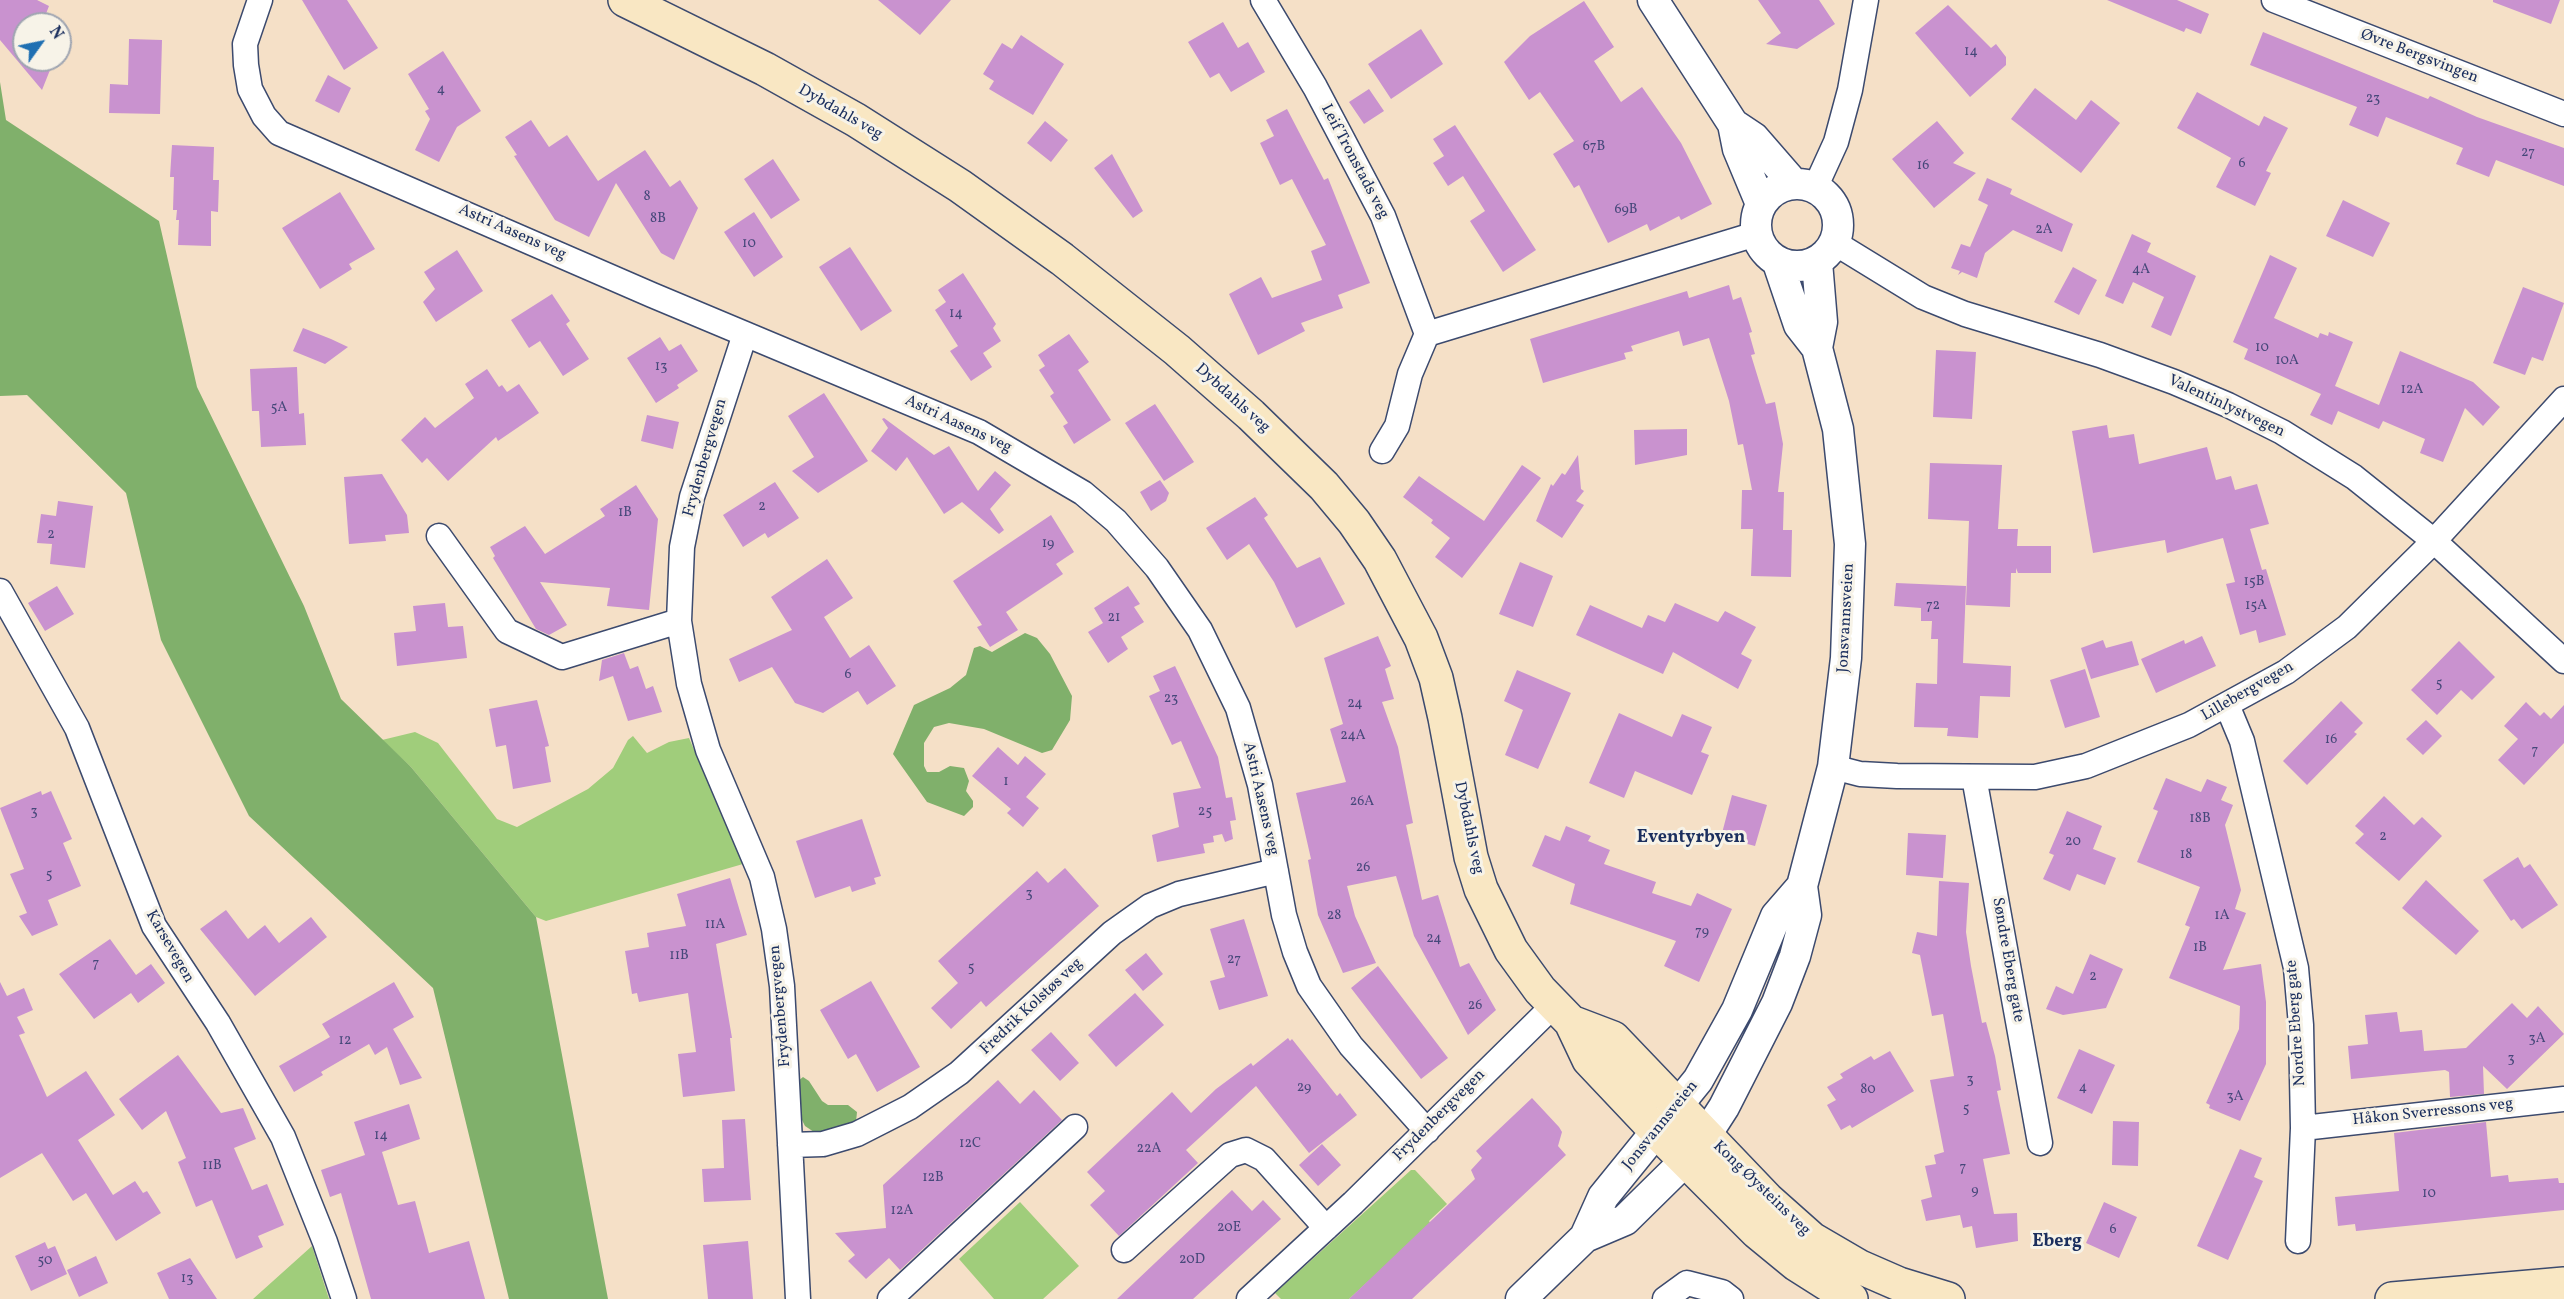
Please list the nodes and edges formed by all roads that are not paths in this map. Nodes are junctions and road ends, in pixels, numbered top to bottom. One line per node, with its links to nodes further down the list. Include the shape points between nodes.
1 (260, 0): 14 (street, Astri Aasens veg, via 245,44 246,65 250,89 264,116 279,133)
2 (625, 0): 29 (main road, Dybdahls veg, via 765,69 960,186 1062,258 1177,350 1324,486 1380,560 1421,638 1436,678 1471,857 1481,889 1511,951)
3 (1263, 0): 15 (street, Leif Tronstads veg, via 1315,87 1383,216)
4 (1653, 0): 8 (street)
5 (1866, 0): 9 (street, via 1836,142)
6 (2274, 0): 7 (street, Øvre Bergsvingen)
7 (2564, 114)
8 (1733, 124): 9 (street, via 1754,138); 10 (street, via 1738,148)
9 (1804, 186): 10 (street, via 1778,188); 12 (street, via 1829,200 1838,217 1838,230)
10 (1761, 204): 11 (street)
11 (1756, 234): 13 (street, via 1760,245); 15 (street)
12 (1826, 252): 13 (street, via 1798,267); 16 (street, Jonsvannsveien); 20 (street, Valentinlystvegen, via 1965,314 2100,355 2228,405 2282,432 2354,477)
13 (1778, 263): 16 (street, Jonsvannsveien, via 1799,325)
14 (745, 334): 22 (street, Frydenbergvegen, via 692,497 682,548); 27 (street, Astri Aasens veg, via 979,432 1083,493 1116,521 1157,568 1200,630 1238,708 1260,785)
15 (1427, 334): 18 (street, via 1410,374 1397,426)
16 (1817, 348): 25 (street, Jonsvannsveien, via 1838,429 1850,544 1846,658)
17 (2564, 399): 20 (street, Lillebergvegen)
18 (1382, 452)
19 (439, 536): 22 (street, via 507,631 562,657)
20 (2434, 541): 23 (street, Valentinlystvegen); 24 (street, Lillebergvegen, via 2347,627 2286,672)
21 (0, 591): 46 (street, Karsevegen, via 76,728 154,926 218,1023 283,1137)
22 (679, 621): 38 (street, Frydenbergvegen, via 689,684 708,750 762,877 774,929 782,986)
23 (2564, 661)
24 (2227, 705): 26 (street, Lillebergvegen, via 2189,725 2086,766 2035,777); 33 (street, Nordre Eberg gate, via 2242,741 2296,968)
25 (1833, 768): 26 (street, Lillebergvegen, via 1869,774); 28 (street, Jonsvannsveien)
26 (1974, 777): 37 (street, Søndre Eberg gate)
27 (1276, 872): 34 (street, Astri Aasens veg, via 1294,952 1309,986 1351,1046); 38 (street, Fredrik Kolstøs veg, via 1179,894 1150,906 1112,933 959,1073 910,1107 857,1134 823,1144)
28 (1802, 886): 31 (street, Jonsvannsveien, via 1776,915 1737,1010); 36 (street, Jonsvannsveien, via 1806,915 1788,975 1750,1058)
29 (1563, 1014): 31 (main road, via 1614,1038); 34 (street, Frydenbergvegen); 35 (main road, Dybdahls veg, via 1589,1060)
30 (2564, 1099): 33 (street, Håkon Sverressons veg)
31 (1679, 1107): 35 (street, Jonsvannsveien); 36 (main road)
32 (1075, 1127): 48 (street)
33 (2303, 1128): 42 (street, Nordre Eberg gate)
34 (1427, 1131): 40 (street, Frydenbergvegen)
35 (1658, 1133): 39 (main road, Kong Øysteins veg); 41 (street, Jonsvannsveien, via 1603,1197)
36 (1706, 1135): 39 (street, Jonsvannsveien); 45 (main road, Kong Øysteins veg, via 1812,1239 1860,1267)
37 (2040, 1143)
38 (790, 1145): 47 (street, Frydenbergvegen)
39 (1686, 1160): 41 (street, Jonsvannsveien, via 1625,1220); 53 (main road, Kong Øysteins veg, via 1757,1232 1796,1264)
40 (1326, 1228): 43 (street, via 1264,1159 1246,1149 1230,1155); 49 (street, Frydenbergvegen)
41 (1585, 1237): 50 (street, Jonsvannsveien)
42 (2298, 1241)
43 (1124, 1250)
44 (2564, 1284): 54 (main road)
45 (1942, 1298)
46 (344, 1299)
47 (798, 1299)
48 (890, 1299)
49 (1249, 1299)
50 (1521, 1299)
51 (1665, 1299): 52 (street, via 1688,1283 1722,1292)
52 (1731, 1299)
53 (1851, 1299)
54 (2392, 1299)

